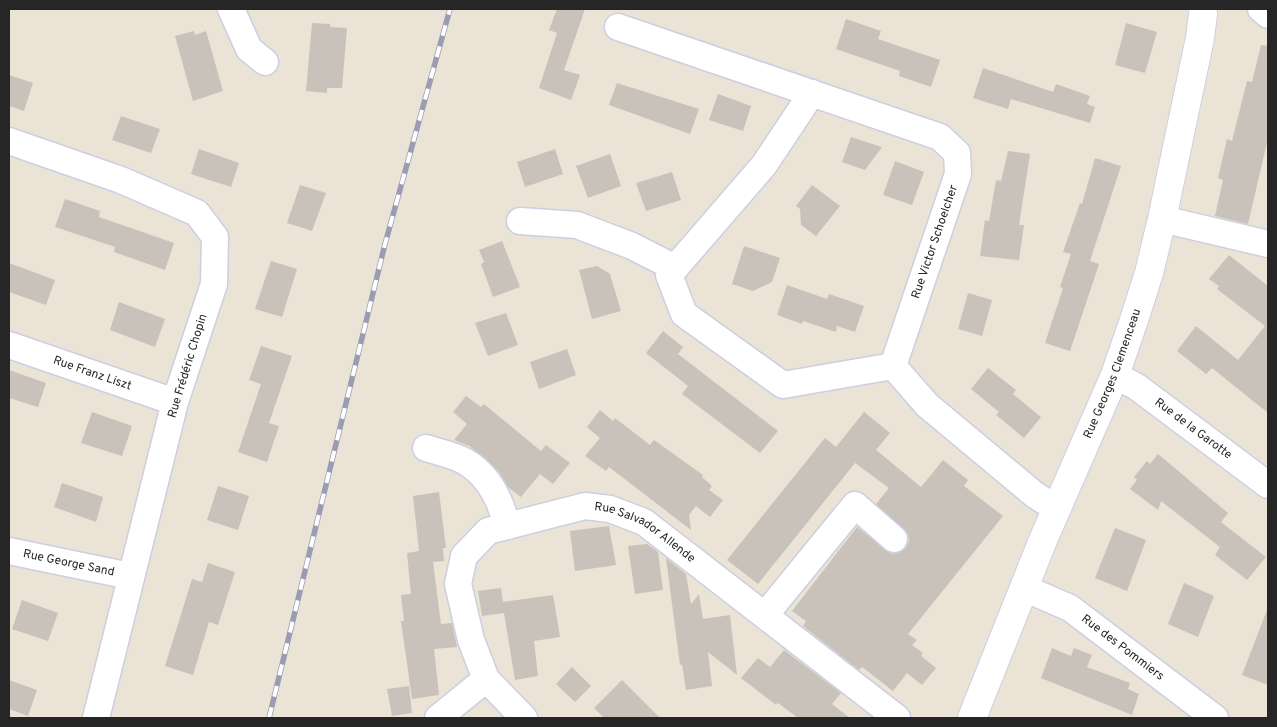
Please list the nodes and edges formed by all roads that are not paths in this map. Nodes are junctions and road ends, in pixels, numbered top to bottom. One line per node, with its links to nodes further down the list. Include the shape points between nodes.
1 (231, 9): 6 (street, via 249,49)
2 (1260, 9): 4 (street)
3 (1205, 10): 9 (street, Rue Georges Clemenceau)
4 (1268, 15)
5 (618, 27): 7 (street, Rue Victor Schoelcher)
6 (265, 62)
7 (812, 93): 12 (street, via 764,164); 14 (street, Rue Victor Schoelcher, via 940,137 957,153 958,174)
8 (9, 142): 16 (street, Rue Frédéric Chopin, via 121,180 197,214 215,237 214,284)
9 (1162, 219): 11 (street); 15 (street, Rue Georges Clemenceau, via 1149,273)
10 (520, 221): 12 (street, via 577,225 632,246)
11 (1268, 244)
12 (675, 268): 14 (street, via 668,275 684,314 783,385)
13 (9, 345): 16 (street, Rue Franz Liszt)
14 (892, 366): 19 (street, via 928,405 1035,495)
15 (1115, 375): 18 (street, Rue de la Garotte, via 1137,387); 19 (street, Rue Georges Clemenceau)
16 (175, 402): 23 (street, Rue Frédéric Chopin)
17 (426, 448): 20 (street, via 466,462 492,486 503,508)
18 (1268, 485)
19 (1057, 509): 24 (street, Rue Georges Clemenceau)
20 (507, 526): 25 (street, Rue Salvador Allende, via 585,506 610,509 644,522); 26 (street, Rue Salvador Allende, via 488,531 464,556 458,584 471,640)
21 (894, 539): 25 (street, via 855,505)
22 (9, 551): 23 (street, Rue George Sand)
23 (130, 576): 27 (street, Rue Frédéric Chopin)
24 (1024, 588): 31 (street, Rue Georges Clemenceau); 32 (street, Rue des Pommiers, via 1070,608)
25 (765, 615): 30 (street, Rue Salvador Allende)
26 (486, 679): 28 (street); 29 (street, Rue Salvador Allende)
27 (96, 718)
28 (438, 718)
29 (524, 718)
30 (897, 718)
31 (972, 718)
32 (1214, 718)

